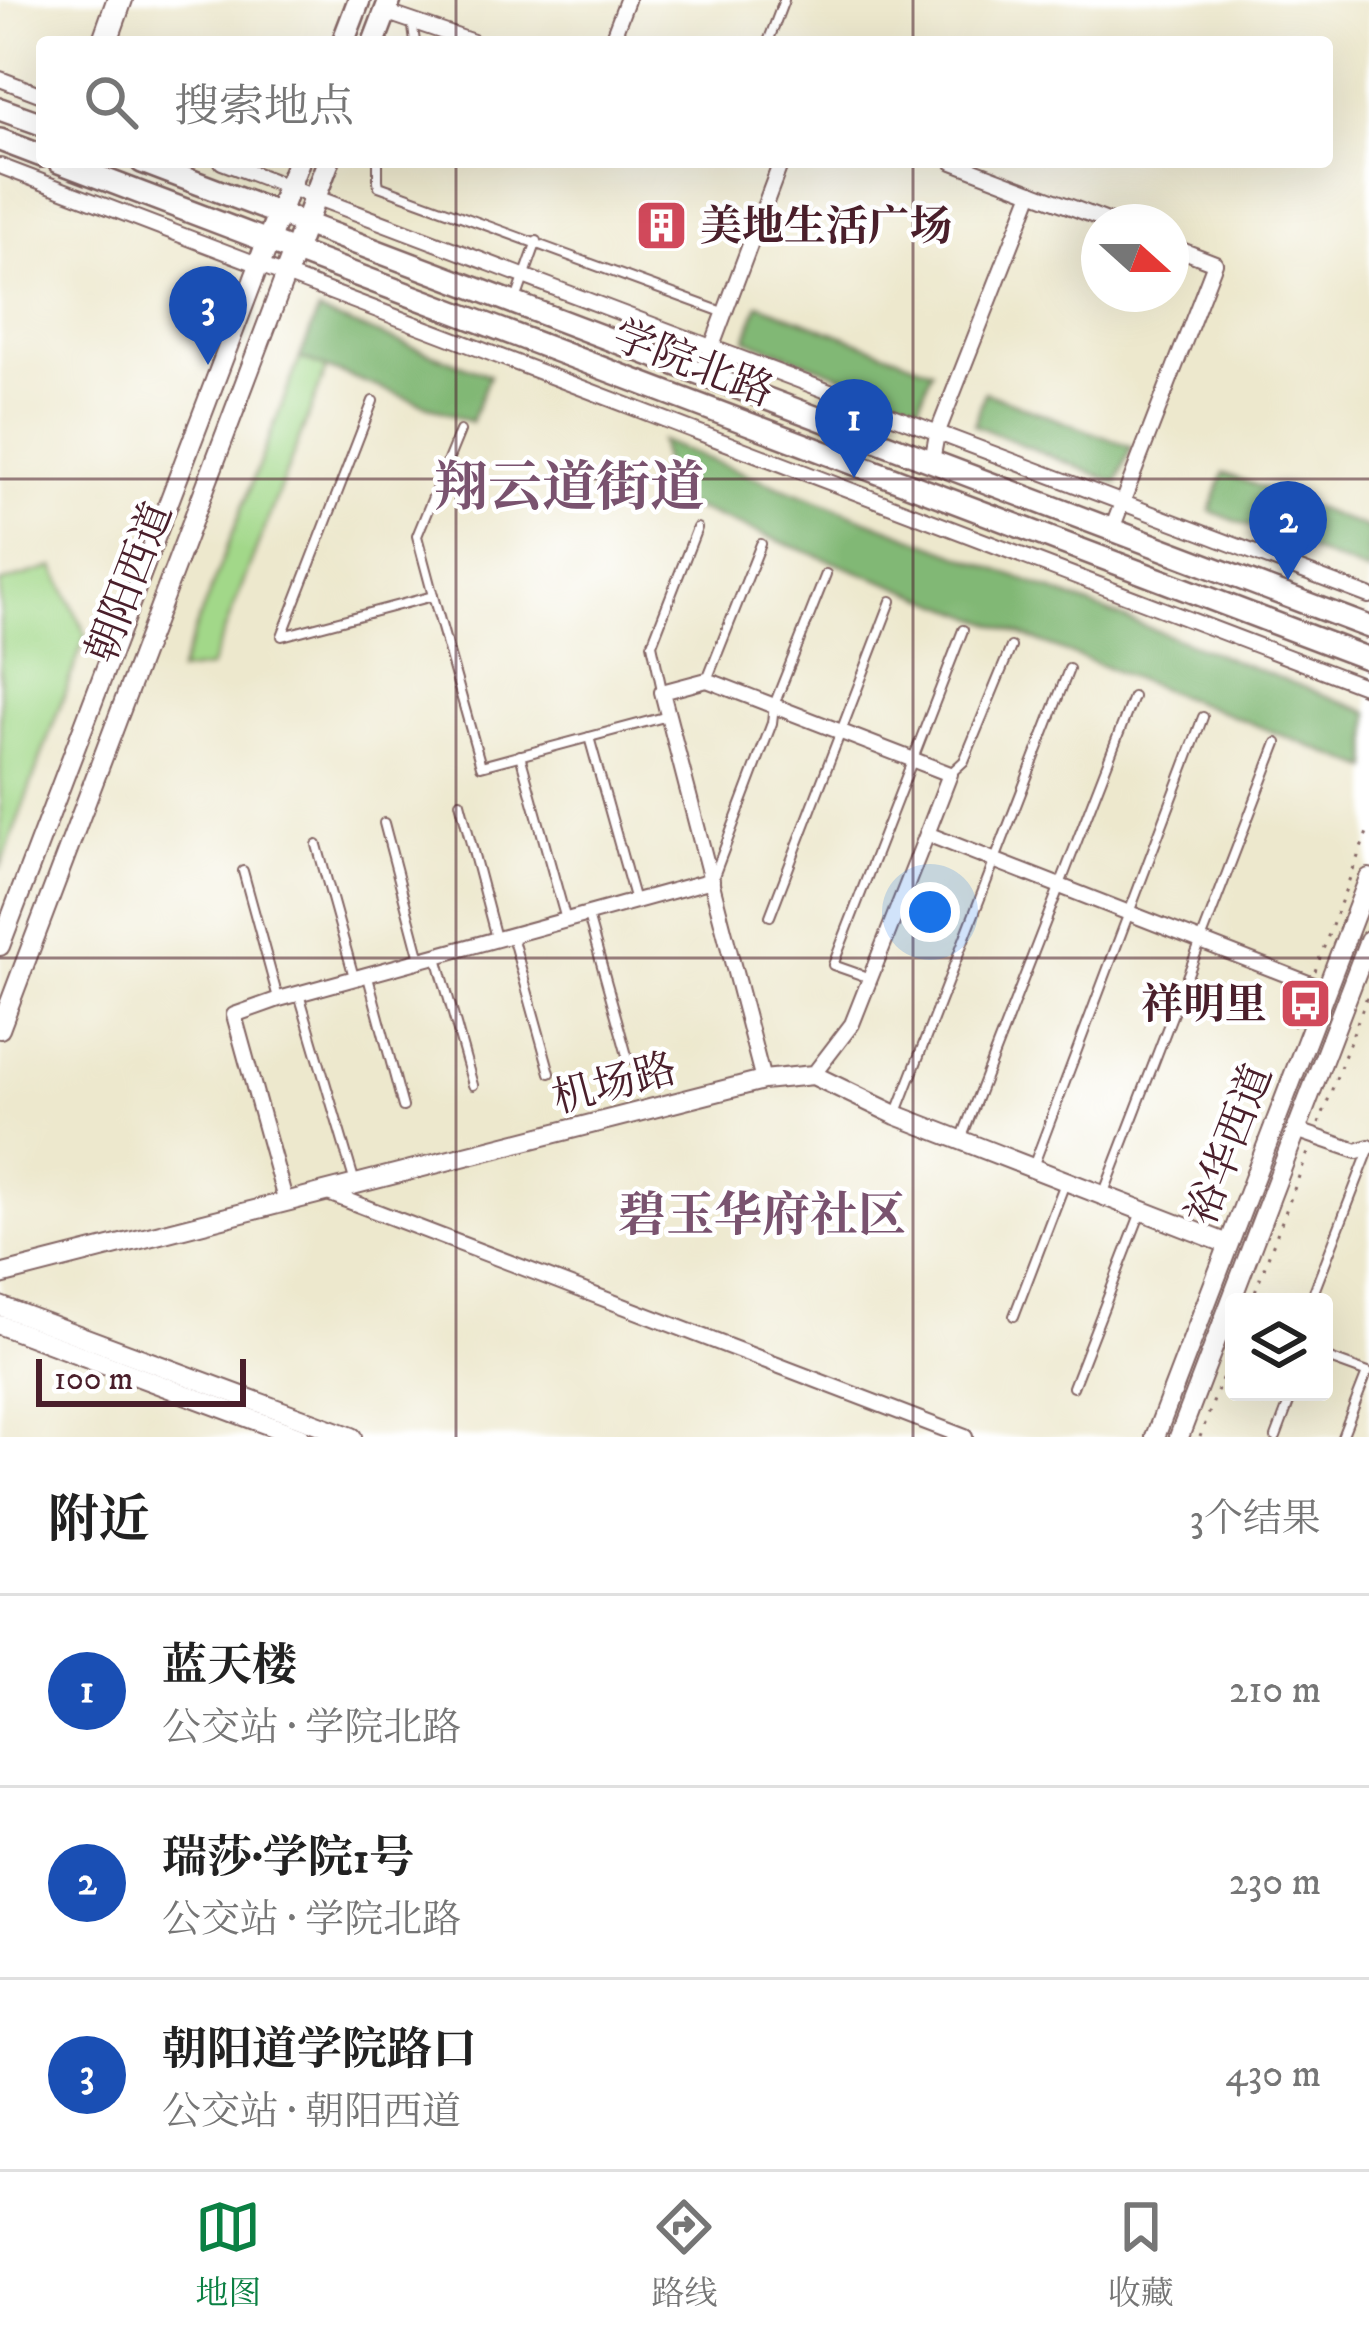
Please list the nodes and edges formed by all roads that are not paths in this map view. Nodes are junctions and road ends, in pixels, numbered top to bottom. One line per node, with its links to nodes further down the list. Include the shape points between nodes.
1 (114, 0): 8 (street)
2 (125, 0): 9 (street)
3 (357, 0): 10 (main road)
4 (627, 0): 14 (street)
5 (784, 0): 15 (lane)
6 (388, 6): 7 (street); 11 (main road)
7 (411, 18): 12 (lane); 13 (street)
8 (101, 36)
9 (112, 36)
10 (345, 36)
11 (376, 36)
12 (415, 36)
13 (458, 36)
14 (613, 36)
15 (770, 36)
16 (0, 79): 17 (street)
17 (36, 93)
18 (0, 109): 19 (main road)
19 (36, 122)
20 (0, 140): 21 (main road)
21 (36, 154)
22 (0, 166): 39 (street)
23 (72, 168): 39 (main road, 学院北路)
24 (158, 168): 35 (main road, 学院北路)
25 (237, 168): 31 (street)
26 (296, 168): 31 (main road, 朝阳西道)
27 (326, 168): 33 (main road, 朝阳西道)
28 (378, 168): 37 (lane, via 378,181)
29 (779, 168): 43 (street)
30 (969, 168): 32 (street)
31 (288, 188): 33 (street); 35 (main road, 朝阳西道)
32 (1032, 192): 34 (street); 48 (street)
33 (315, 198): 36 (main road, 朝阳西道); 41 (street)
34 (1081, 211)
35 (278, 214): 36 (main road, 学院北路); 39 (main road, 朝阳西道)
36 (304, 225): 40 (main road, 朝阳西道); 42 (main road, 学院北路)
37 (536, 242): 41 (lane); 43 (lane)
38 (1189, 253): 51 (street, via 1215,263)
39 (263, 254): 40 (main road, 学院北路); 95 (main road, 朝阳西道)
40 (290, 264): 50 (main road, 学院北路); 52 (street); 103 (main road, 朝阳西道)
41 (524, 278): 42 (lane); 44 (street)
42 (515, 303): 45 (main road, 学院北路)
43 (725, 310): 44 (street)
44 (711, 348): 45 (street); 48 (street)
45 (702, 373): 49 (main road, 学院北路)
46 (374, 401): 57 (lane, via 281,636)
47 (460, 430): 57 (lane, via 417,536)
48 (938, 434): 49 (street); 51 (street)
49 (932, 460): 50 (main road); 54 (main road, 学院北路)
50 (921, 490): 52 (street); 63 (main road, 学院北路)
51 (1121, 502): 54 (street); 58 (street)
52 (913, 516): 66 (street)
53 (697, 528): 67 (lane, via 652,644)
54 (1112, 529): 60 (main road, 学院北路)
55 (760, 544): 65 (lane)
56 (826, 574): 69 (lane)
57 (434, 596): 75 (lane, via 481,766)
58 (1369, 596)
59 (891, 601): 72 (lane)
60 (1369, 627)
61 (963, 630): 76 (lane)
62 (1011, 647): 77 (lane, via 964,761)
63 (1369, 659)
64 (1069, 669): 82 (lane)
65 (707, 680): 67 (street); 69 (street)
66 (1369, 688)
67 (662, 692): 70 (street)
68 (1133, 697): 86 (lane)
69 (774, 705): 72 (street); 85 (lane)
70 (670, 716): 73 (lane); 85 (street)
71 (1203, 717): 88 (lane)
72 (841, 730): 76 (street); 90 (lane)
73 (589, 737): 75 (lane); 87 (lane)
74 (1277, 743): 93 (lane)
75 (520, 755): 91 (lane)
76 (913, 759): 77 (street); 99 (lane, via 833,965)
77 (950, 774): 80 (street)
78 (460, 802): 92 (lane)
79 (384, 824): 97 (lane)
80 (927, 834): 82 (street); 99 (street)
81 (317, 845): 98 (lane)
82 (993, 860): 86 (street); 110 (lane)
83 (243, 871): 102 (lane)
84 (1369, 878): 100 (main road, 裕华西道)
85 (712, 880): 87 (street); 107 (street)
86 (1060, 886): 88 (street); 113 (lane)
87 (635, 901): 89 (street)
88 (1128, 913): 93 (street); 115 (lane)
89 (587, 914): 91 (street); 104 (lane)
90 (770, 916)
91 (566, 920): 92 (street)
92 (504, 937): 96 (street); 105 (lane)
93 (1201, 941): 100 (street); 119 (lane)
94 (1368, 944): 112 (main road, 裕华西道)
95 (0, 946)
96 (437, 956): 97 (street); 108 (lane)
97 (421, 960): 98 (street)
98 (361, 977): 101 (street); 109 (lane)
99 (871, 978): 106 (street, via 852,1024)
100 (1326, 990): 111 (main road, 裕华西道)
101 (299, 994): 102 (street); 117 (lane)
102 (279, 999): 120 (street, via 234,1015)
103 (0, 1029)
104 (628, 1058)
105 (550, 1073)
106 (813, 1075): 107 (main road, 机场路); 110 (main road)
107 (763, 1080): 117 (main road, 机场路)
108 (472, 1085)
109 (404, 1107)
110 (896, 1115): 113 (main road)
111 (1276, 1122): 112 (main road); 122 (main road, 裕华西道)
112 (1297, 1130): 114 (street); 124 (main road, 裕华西道)
113 (961, 1140): 115 (main road)
114 (1369, 1149): 125 (lane)
115 (1033, 1168): 116 (main road)
116 (1066, 1181): 119 (main road); 127 (lane)
117 (356, 1187): 118 (main road, 机场路)
118 (328, 1193): 120 (main road, 机场路); 137 (street)
119 (1103, 1196): 121 (main road)
120 (286, 1203): 123 (main road, 机场路)
121 (1141, 1211): 122 (main road); 132 (lane)
122 (1228, 1244): 138 (main road, 裕华西道)
123 (0, 1275)
124 (1237, 1293)
125 (1313, 1293)
126 (0, 1306): 136 (main road)
127 (1014, 1316)
128 (1225, 1323): 139 (main road, 裕华西道)
129 (0, 1325): 134 (main road)
130 (1333, 1360): 131 (lane)
131 (1368, 1374): 141 (lane)
132 (1072, 1387)
133 (1290, 1401): 140 (lane)
134 (252, 1428): 135 (main road)
135 (300, 1437)
136 (352, 1437)
137 (965, 1437)
138 (1155, 1437)
139 (1179, 1437)
140 (1276, 1437)
141 (1342, 1437)

